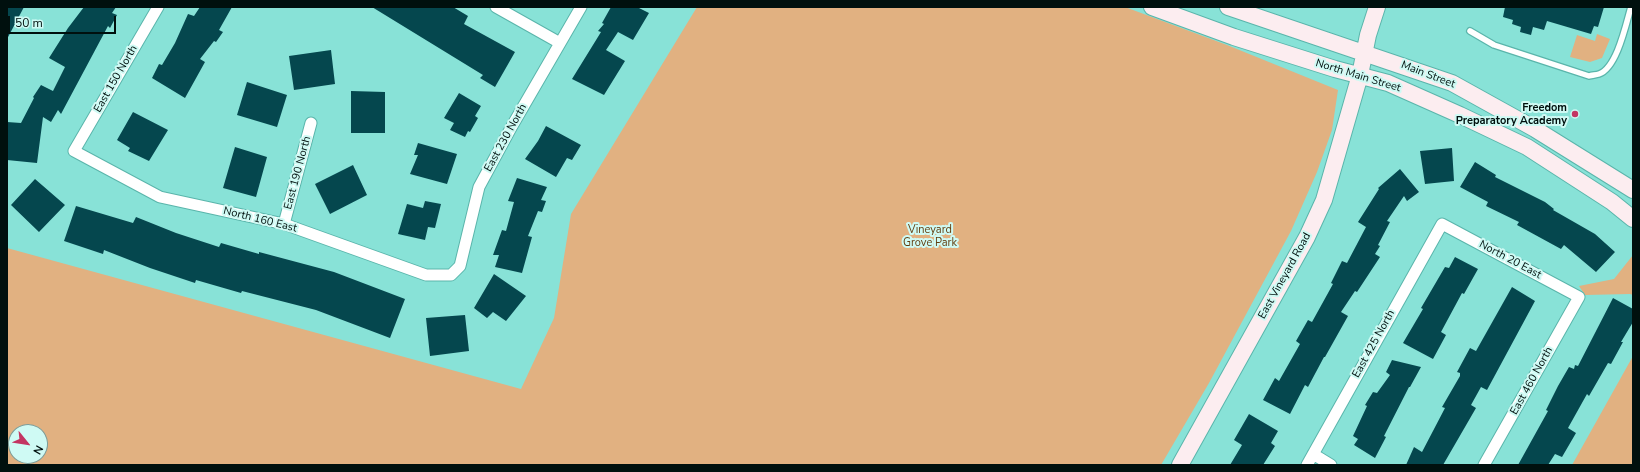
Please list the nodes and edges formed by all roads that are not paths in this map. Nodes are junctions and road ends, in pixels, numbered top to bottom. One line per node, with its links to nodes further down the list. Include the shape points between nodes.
1 (158, 7): 13 (street, East 150 North)
2 (496, 7): 9 (street)
3 (580, 7): 9 (street, East 230 North)
4 (1152, 7): 11 (main road, North Main Street, via 1234,37)
5 (1228, 7): 10 (main road)
6 (1377, 7): 10 (main road, East Vineyard Road)
7 (1632, 7): 8 (lane, via 1614,60 1606,70 1589,76 1523,56 1494,45)
8 (1470, 31)
9 (560, 43): 18 (street, East 230 North, via 479,187 460,266)
10 (1365, 53): 11 (main road, East Vineyard Road); 14 (main road, Main Street, via 1452,83 1535,129)
11 (1360, 75): 15 (main road, North Main Street, via 1388,83 1528,147 1612,202); 21 (main road, East Vineyard Road, via 1324,200 1307,237)
12 (311, 123): 16 (street, East 190 North)
13 (74, 151): 16 (street, North 160 East, via 160,197)
14 (1633, 190)
15 (1633, 219)
16 (284, 224): 18 (street, North 160 East, via 426,275)
17 (1442, 224): 19 (street, North 20 East); 20 (street, East 425 North)
18 (450, 275)
19 (1579, 297): 24 (street, East 460 North)
20 (1313, 454): 22 (street, East 425 North); 23 (street)
21 (1180, 465)
22 (1307, 465)
23 (1332, 465)
24 (1484, 465)

